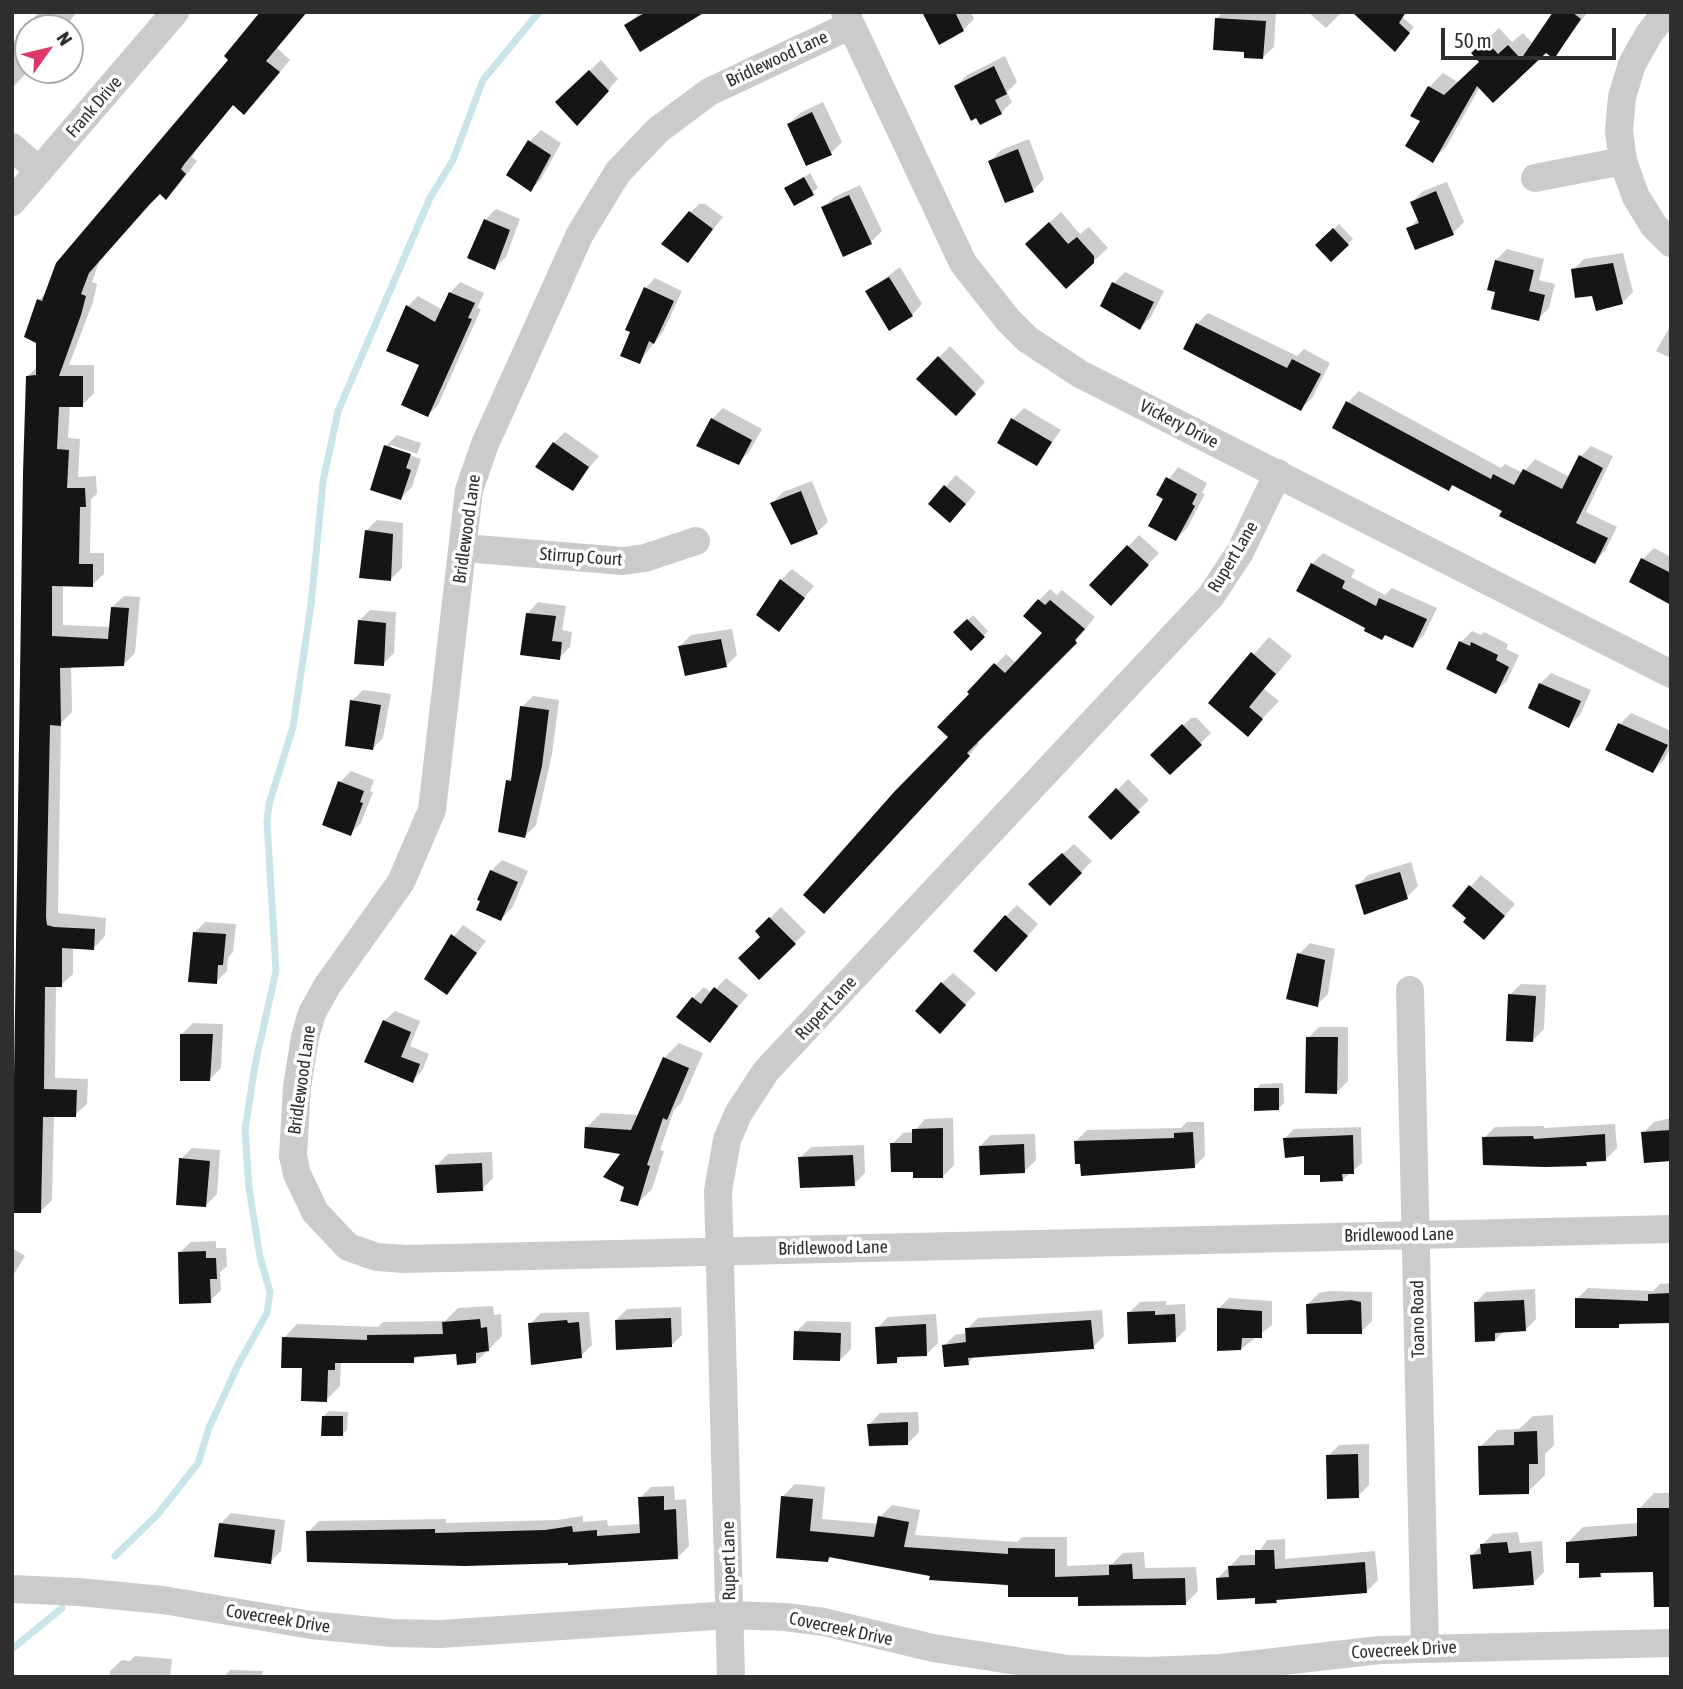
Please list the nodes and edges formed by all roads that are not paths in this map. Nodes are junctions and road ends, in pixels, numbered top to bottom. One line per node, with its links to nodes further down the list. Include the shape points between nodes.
1 (175, 12): 6 (street, Frank Drive)
2 (1666, 12): 5 (street, via 1639,48 1626,80 1619,131)
3 (848, 18): 10 (street, Vickery Drive, via 963,263 1008,320 1027,339 1080,374); 12 (street, Bridlewood Lane, via 709,92 658,130 618,172 580,234 485,444 469,490)
4 (12, 147): 6 (street)
5 (1623, 160): 7 (street); 9 (street, via 1636,197)
6 (38, 170): 8 (street, Frank Drive)
7 (1535, 178)
8 (12, 202)
9 (1671, 243)
10 (1278, 473): 13 (street, Vickery Drive); 17 (street, Rupert Lane, via 1240,552 1211,596 750,1092 727,1140 722,1164)
11 (696, 541): 12 (street, Stirrup Court, via 623,561)
12 (464, 548): 17 (street, Bridlewood Lane, via 432,810 401,882 312,1013 293,1131 297,1174 315,1212 337,1238 361,1253 377,1256)
13 (1671, 674)
14 (1410, 990): 16 (street, Toano Road)
15 (1671, 1229): 16 (street, Bridlewood Lane)
16 (1416, 1235): 17 (street, Bridlewood Lane); 21 (street, Toano Road)
17 (720, 1251): 19 (street, Rupert Lane)
18 (12, 1589): 19 (street, Covecreek Drive, via 163,1600 311,1625 393,1633)
19 (730, 1615): 21 (street, Covecreek Drive, via 824,1622 933,1648 1068,1669 1221,1668); 22 (street, Rupert Lane)
20 (1671, 1643): 21 (street, Covecreek Drive)
21 (1425, 1648)
22 (731, 1677)

